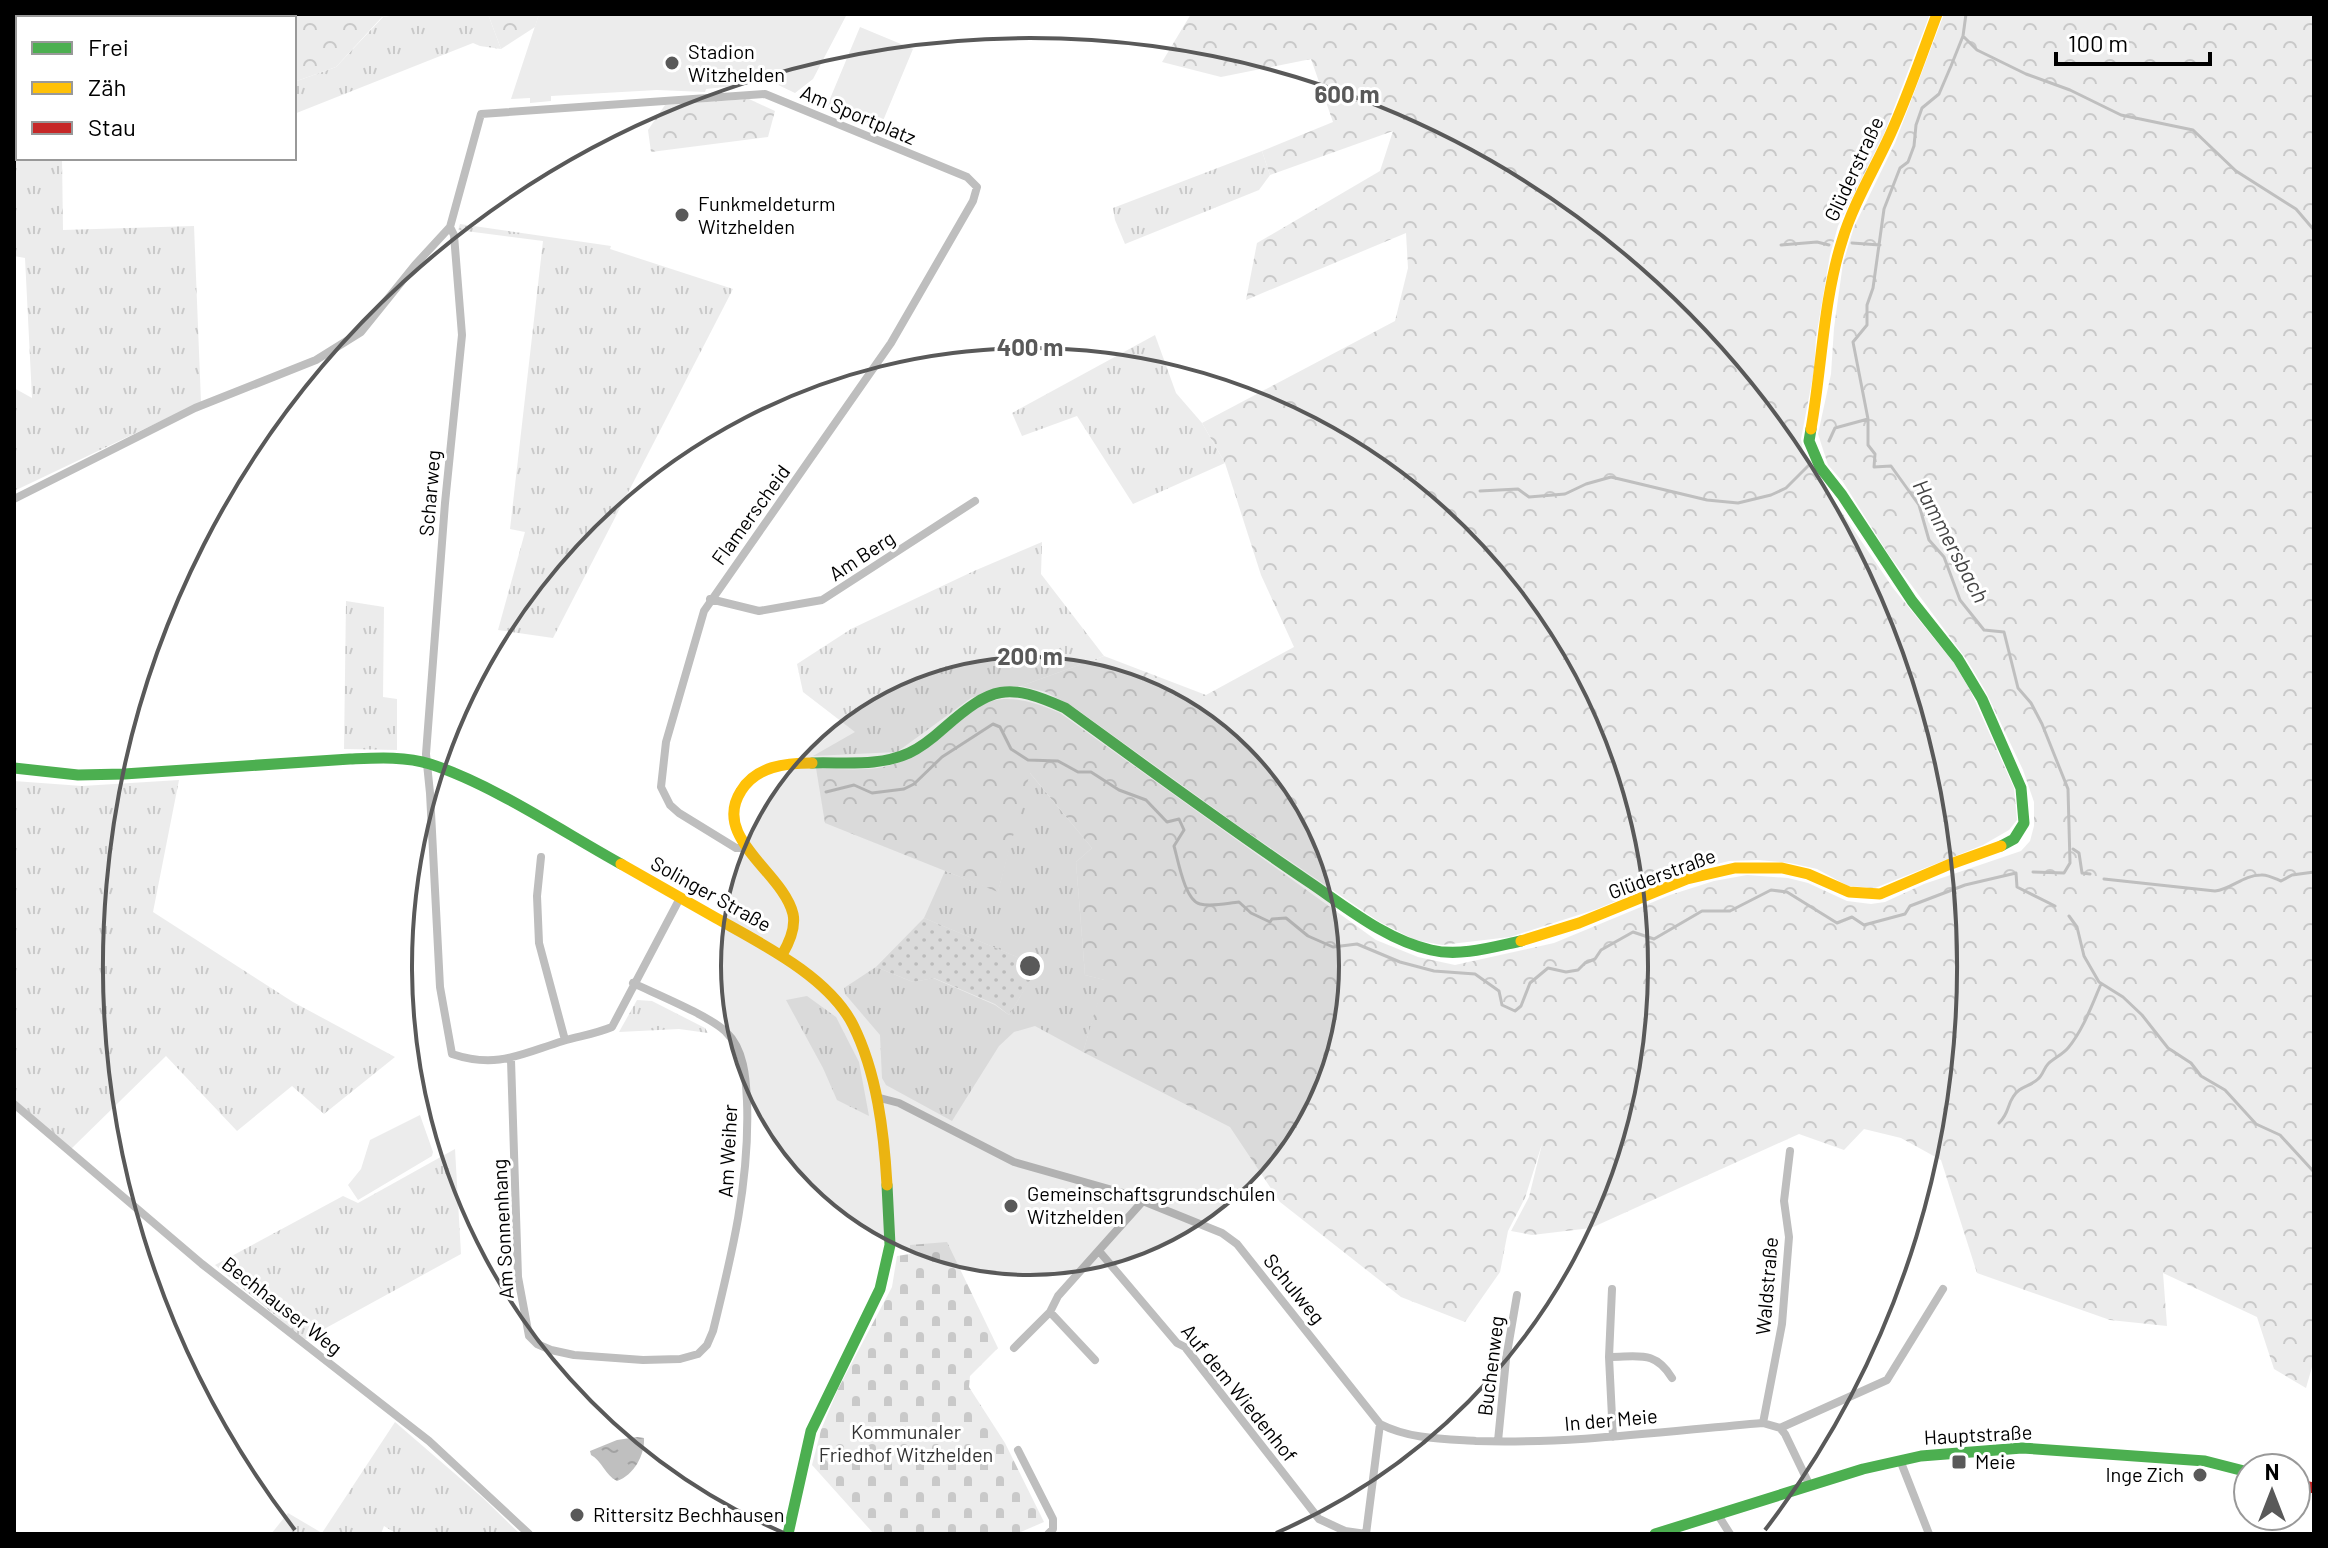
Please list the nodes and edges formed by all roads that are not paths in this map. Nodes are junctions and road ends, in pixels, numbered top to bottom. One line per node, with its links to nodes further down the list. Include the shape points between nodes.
1 (1937, 14): 10 (main road, Glüderstraße, via 1841,243 1809,441 1820,467 1982,699 2021,788 2024,823 2009,843 1873,895 1782,868 1719,870 1551,932 1482,949 1433,951 1362,918 1065,708 1013,691 977,699 897,758 795,763 763,771 744,785 733,809)
2 (481, 114): 3 (street, Am Sportplatz, via 765,94 967,177); 4 (street, Scharweg)
3 (977, 187): 7 (street, Flamerscheid, via 891,343)
4 (450, 227): 5 (street, Scharweg, via 361,332 340,346 276,378 195,408); 8 (street, Scharweg, via 462,335)
5 (14, 499)
6 (975, 501): 7 (street, Am Berg, via 822,600 759,611)
7 (710, 599): 10 (street, Flamerscheid, via 666,742 661,787 679,813 736,848)
8 (428, 763): 9 (main road, Solinger Straße, via 350,759 78,775); 12 (main road, Solinger Straße, via 485,788); 16 (street, via 440,987 452,1054)
9 (14, 768)
10 (748, 848): 13 (main road, Glüderstraße, via 793,914 794,926)
11 (541, 857): 15 (street, via 539,943)
12 (680, 898): 13 (main road, Solinger Straße); 14 (street)
13 (782, 955): 17 (main road, Solinger Straße, via 821,985 852,1022)
14 (633, 983): 15 (street, via 612,1027); 28 (street, Am Weiher, via 726,1031 740,1055 746,1083 748,1145 735,1240 707,1345)
15 (565, 1040): 16 (street)
16 (511, 1060): 28 (street, Am Sonnenhang, via 518,1277 529,1336 551,1350 574,1355)
17 (876, 1097): 20 (street, Schulweg, via 899,1103 1014,1162); 42 (main road, Solinger Straße, via 888,1202 886,1269 811,1431)
18 (14, 1104): 41 (street, Bechhauser Weg, via 202,1264 429,1441)
19 (1790, 1151): 31 (street, Waldstraße, via 1782,1324)
20 (1142, 1202): 21 (street); 32 (street, Schulweg, via 1237,1244)
21 (1099, 1251): 25 (street); 44 (street, Auf dem Wiedenhof, via 1185,1347 1319,1519)
22 (1612, 1289): 27 (street)
23 (1943, 1289): 33 (street, via 1887,1380)
24 (1517, 1295): 35 (street, Buchenweg)
25 (1050, 1312): 26 (street); 29 (street)
26 (1014, 1348)
27 (1609, 1357): 30 (street, via 1650,1358 1663,1363); 34 (street)
28 (680, 1359)
29 (1095, 1360)
30 (1672, 1378)
31 (1763, 1423): 33 (street, In der Meie); 34 (street, In der Meie)
32 (1380, 1424): 35 (street, In der Meie, via 1433,1439); 44 (street)
33 (1780, 1428): 39 (street)
34 (1613, 1437): 35 (street, In der Meie)
35 (1498, 1441)
36 (1018, 1450): 43 (street, via 1053,1519)
37 (1900, 1460): 38 (main road, Hauptstraße, via 2022,1448 2205,1461); 39 (main road, Hauptstraße); 47 (street)
38 (2232, 1468)
39 (1810, 1486): 40 (main road, Hauptstraße)
40 (1718, 1515): 45 (main road, Hauptstraße); 46 (street)
41 (529, 1534)
42 (788, 1534)
43 (1048, 1534)
44 (1366, 1534)
45 (1655, 1534)
46 (1730, 1534)
47 (1929, 1534)

